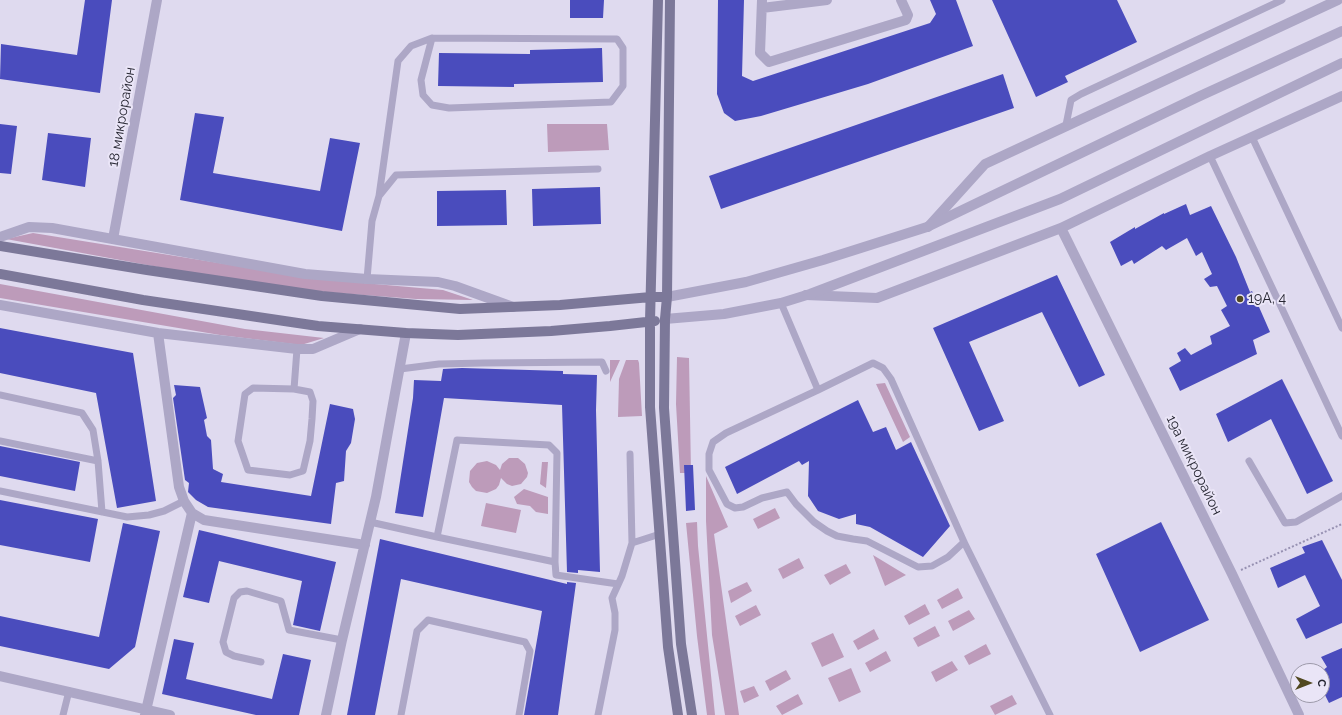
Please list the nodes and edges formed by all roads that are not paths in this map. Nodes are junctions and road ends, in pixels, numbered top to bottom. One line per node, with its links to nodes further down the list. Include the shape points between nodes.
1 (157, 0): 21 (street, 18 микрорайон)
2 (658, 0): 26 (main road)
3 (670, 0): 27 (main road)
4 (827, 0): 8 (street)
5 (901, 0): 8 (street, via 908,15 906,20 769,62 760,53)
6 (1282, 0): 13 (lane, via 1081,94 1071,100)
7 (1338, 0): 13 (street)
8 (762, 4)
9 (1342, 31): 18 (street, via 1200,96)
10 (432, 38): 10 (lane, via 421,80 423,95 432,105 449,108 611,102 623,86 623,48 617,39); 17 (lane, via 412,46 398,61)
11 (1342, 63): 25 (street, via 1060,199)
12 (1342, 96): 14 (street)
13 (1066, 125): 18 (street, via 985,164)
14 (1252, 137): 15 (street); 33 (lane)
15 (1210, 156): 19 (street); 43 (lane)
16 (598, 170): 17 (lane, via 396,176)
17 (379, 196): 24 (lane, via 372,221)
18 (928, 227): 27 (street, via 746,282)
19 (1061, 228): 25 (street, via 877,298); 75 (street, 19а микрорайон)
20 (0, 237): 21 (street, via 29,227 52,228)
21 (113, 239): 24 (street, via 306,274)
22 (0, 246): 30 (main road, via 322,296 460,309)
23 (0, 274): 34 (main road, via 166,303 318,326)
24 (367, 279): 30 (street, via 438,282)
25 (806, 295): 28 (street)
26 (651, 297): 27 (main road); 30 (main road); 32 (main road)
27 (667, 297): 31 (main road)
28 (781, 303): 31 (street, via 724,314); 41 (lane)
29 (0, 305): 35 (street)
30 (513, 307)
31 (665, 319): 32 (main road); 73 (main road, via 664,408 681,644)
32 (650, 321): 36 (main road, via 552,331 458,335); 54 (main road, via 650,407)
33 (1342, 328)
34 (360, 329): 36 (main road); 37 (street, via 312,349)
35 (158, 333): 37 (street); 50 (street, via 179,487)
36 (406, 333): 38 (street)
37 (297, 349): 40 (lane)
38 (400, 369): 39 (lane, via 484,362 602,362); 53 (street)
39 (606, 371)
40 (294, 389): 40 (lane, via 253,388 245,394 238,441 248,470 290,475 303,471 310,441 312,396 310,392)
41 (818, 390): 56 (lane, via 873,363 883,368 891,379); 56 (lane, via 726,433 713,442 709,454 709,470 727,504 735,508 743,507 762,498 788,492 796,504 826,531 853,540 867,541 918,567 932,566 948,557)
42 (0, 395): 46 (lane, via 82,413 93,430)
43 (1342, 436)
44 (0, 441): 46 (lane)
45 (630, 454): 57 (lane)
46 (98, 461): 51 (lane)
47 (1249, 461): 49 (lane, via 1285,523 1296,522)
48 (0, 491): 51 (lane)
49 (1342, 496)
50 (184, 501): 51 (lane, via 149,515 127,517); 52 (street)
51 (102, 512)
52 (192, 513): 58 (street, via 204,520); 65 (street)
53 (370, 522): 55 (lane); 58 (street)
54 (660, 534): 57 (lane); 72 (main road, via 668,647)
55 (437, 537): 59 (lane); 59 (lane, via 457,440 549,445 557,453)
56 (964, 542): 74 (lane)
57 (632, 543): 60 (lane)
58 (364, 545): 61 (street)
59 (555, 562): 60 (lane, via 556,575)
60 (618, 584): 71 (lane, via 612,598 615,630)
61 (342, 640): 62 (lane, via 289,630 281,602 247,591 240,592 234,598 223,642 226,652); 68 (street)
62 (261, 662)
63 (0, 676): 64 (street)
64 (69, 691): 65 (street); 66 (lane)
65 (146, 712): 67 (street)
66 (63, 715)
67 (170, 715)
68 (326, 715)
69 (401, 715): 70 (lane, via 418,631 428,620 525,642 530,651)
70 (519, 715)
71 (598, 715)
72 (678, 715)
73 (692, 715)
74 (1050, 715)
75 (1299, 715)

